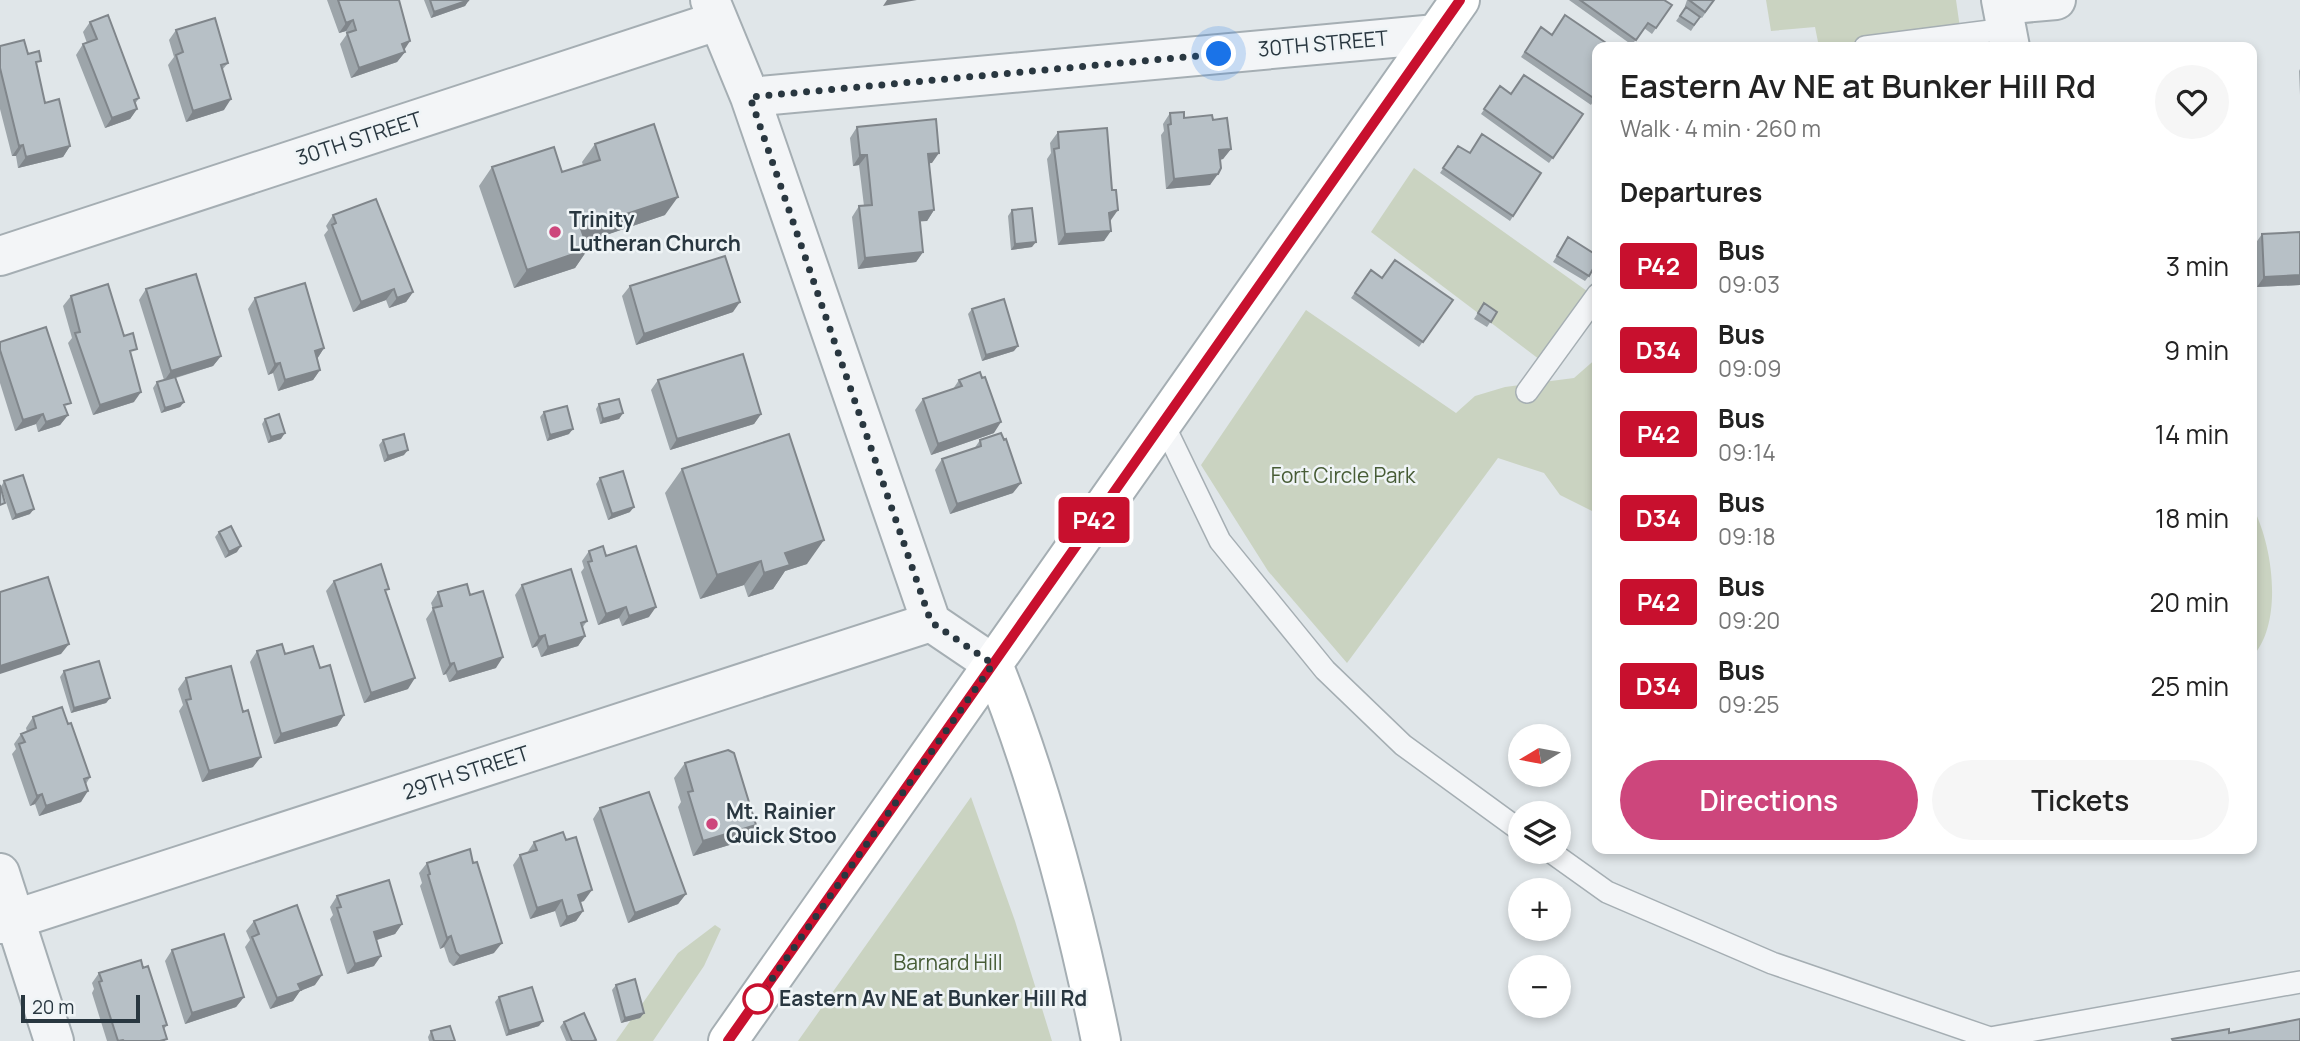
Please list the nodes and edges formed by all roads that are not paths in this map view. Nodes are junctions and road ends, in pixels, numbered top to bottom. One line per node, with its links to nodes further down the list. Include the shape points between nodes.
1 (1460, 0): 5 (main road)
2 (2056, 0): 4 (street)
3 (713, 10): 7 (street); 8 (street, 30TH STREET)
4 (2005, 20): 6 (lane)
5 (1436, 34): 7 (street, 30TH STREET); 11 (main road)
6 (1891, 42)
7 (750, 97): 12 (street)
8 (0, 256)
9 (1592, 302): 10 (lane)
10 (1527, 392)
11 (1163, 423): 13 (main road); 14 (lane, via 1220,541 1325,670 1403,745)
12 (931, 622): 13 (street); 17 (street, 29TH STREET)
13 (993, 664): 20 (main road); 21 (main road, via 1025,744 1048,823)
14 (1508, 822)
15 (1568, 864): 18 (lane, via 1607,892 1772,963 1990,1038)
16 (0, 873): 17 (street)
17 (7, 921): 19 (street)
18 (2300, 982)
19 (54, 1041)
20 (728, 1041)
21 (1101, 1041)

